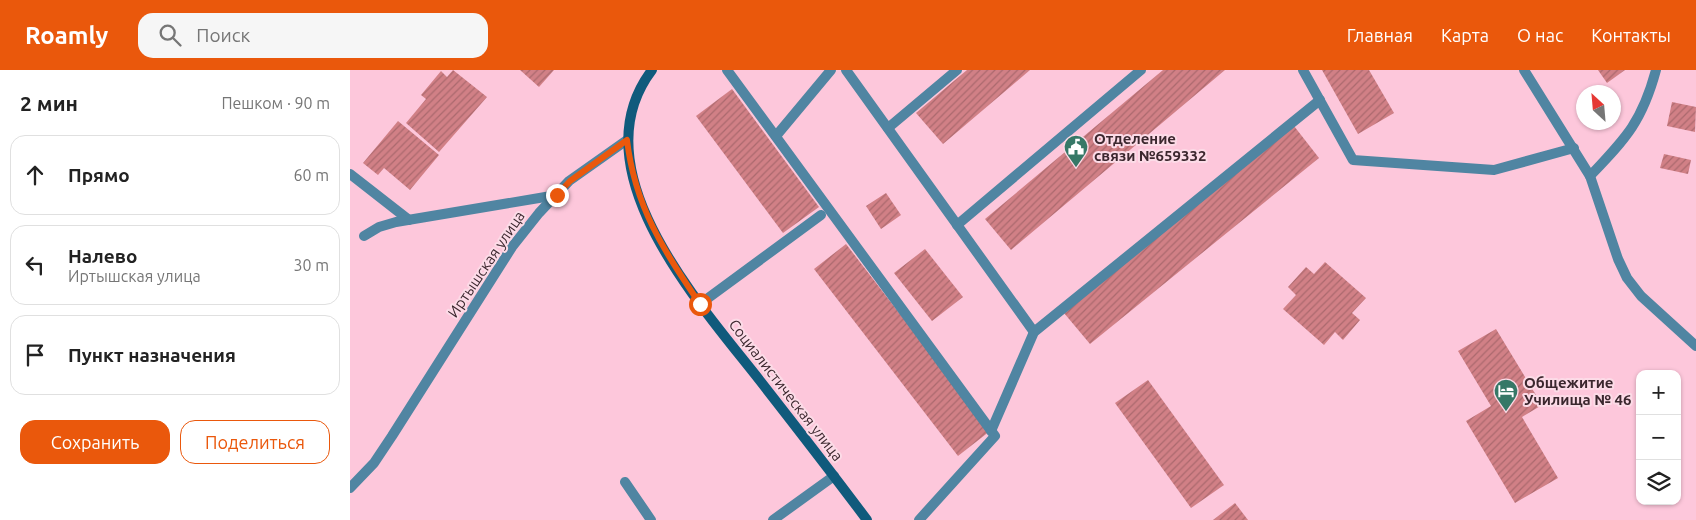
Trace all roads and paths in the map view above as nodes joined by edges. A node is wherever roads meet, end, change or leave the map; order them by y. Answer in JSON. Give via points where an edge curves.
{"nodes":[{"id":1,"x":652,"y":70,"type":"edge"},
{"id":2,"x":727,"y":70,"type":"edge"},
{"id":3,"x":831,"y":70,"type":"edge"},
{"id":4,"x":846,"y":70,"type":"edge"},
{"id":5,"x":957,"y":70,"type":"edge"},
{"id":6,"x":1141,"y":70,"type":"edge"},
{"id":7,"x":1303,"y":70,"type":"edge"},
{"id":8,"x":1524,"y":70,"type":"edge"},
{"id":9,"x":1656,"y":70,"type":"edge"},
{"id":10,"x":1320,"y":100,"type":"junction"},
{"id":11,"x":888,"y":128,"type":"junction"},
{"id":12,"x":776,"y":136,"type":"junction"},
{"id":13,"x":627,"y":140,"type":"junction"},
{"id":14,"x":1574,"y":148,"type":"junction"},
{"id":15,"x":350,"y":174,"type":"edge"},
{"id":16,"x":1590,"y":176,"type":"junction"},
{"id":17,"x":557,"y":195,"type":"junction"},
{"id":18,"x":821,"y":215,"type":"dead end"},
{"id":19,"x":409,"y":220,"type":"junction"},
{"id":20,"x":958,"y":225,"type":"junction"},
{"id":21,"x":364,"y":236,"type":"dead end"},
{"id":22,"x":700,"y":304,"type":"junction"},
{"id":23,"x":1034,"y":332,"type":"junction"},
{"id":24,"x":1696,"y":346,"type":"edge"},
{"id":25,"x":991,"y":431,"type":"junction"},
{"id":26,"x":834,"y":476,"type":"junction"},
{"id":27,"x":624,"y":482,"type":"dead end"},
{"id":28,"x":350,"y":488,"type":"edge"},
{"id":29,"x":651,"y":520,"type":"edge"},
{"id":30,"x":773,"y":520,"type":"edge"},
{"id":31,"x":867,"y":520,"type":"edge"},
{"id":32,"x":919,"y":520,"type":"edge"}],
"edges":[{"from":1,"to":13,"type":"main road","via":[[635,100]]},
{"from":2,"to":12,"type":"street"},
{"from":3,"to":12,"type":"street"},
{"from":4,"to":11,"type":"street"},
{"from":5,"to":11,"type":"street"},
{"from":6,"to":20,"type":"street"},
{"from":7,"to":10,"type":"street"},
{"from":8,"to":14,"type":"street"},
{"from":9,"to":16,"type":"street","via":[[1641,116]]},
{"from":10,"to":14,"type":"street","via":[[1353,160],[1494,170]]},
{"from":10,"to":23,"type":"street"},
{"from":11,"to":20,"type":"street"},
{"from":12,"to":25,"type":"street"},
{"from":13,"to":17,"type":"street","name":"Иртышская улица","via":[[570,181]]},
{"from":13,"to":22,"type":"main road","name":"Социалистическая улица","via":[[631,172],[649,222]]},
{"from":14,"to":16,"type":"street"},
{"from":15,"to":19,"type":"street"},
{"from":16,"to":24,"type":"street","via":[[1627,278],[1641,296]]},
{"from":17,"to":19,"type":"street"},
{"from":17,"to":28,"type":"street","name":"Иртышская улица","via":[[512,247],[374,463]]},
{"from":18,"to":22,"type":"street"},
{"from":19,"to":21,"type":"street","via":[[379,227]]},
{"from":20,"to":23,"type":"street"},
{"from":22,"to":26,"type":"main road","name":"Социалистическая улица"},
{"from":23,"to":25,"type":"street"},
{"from":25,"to":32,"type":"street","via":[[995,436]]},
{"from":26,"to":30,"type":"street"},
{"from":26,"to":31,"type":"main road","name":"Социалистическая улица"},
{"from":27,"to":29,"type":"street"}]}
